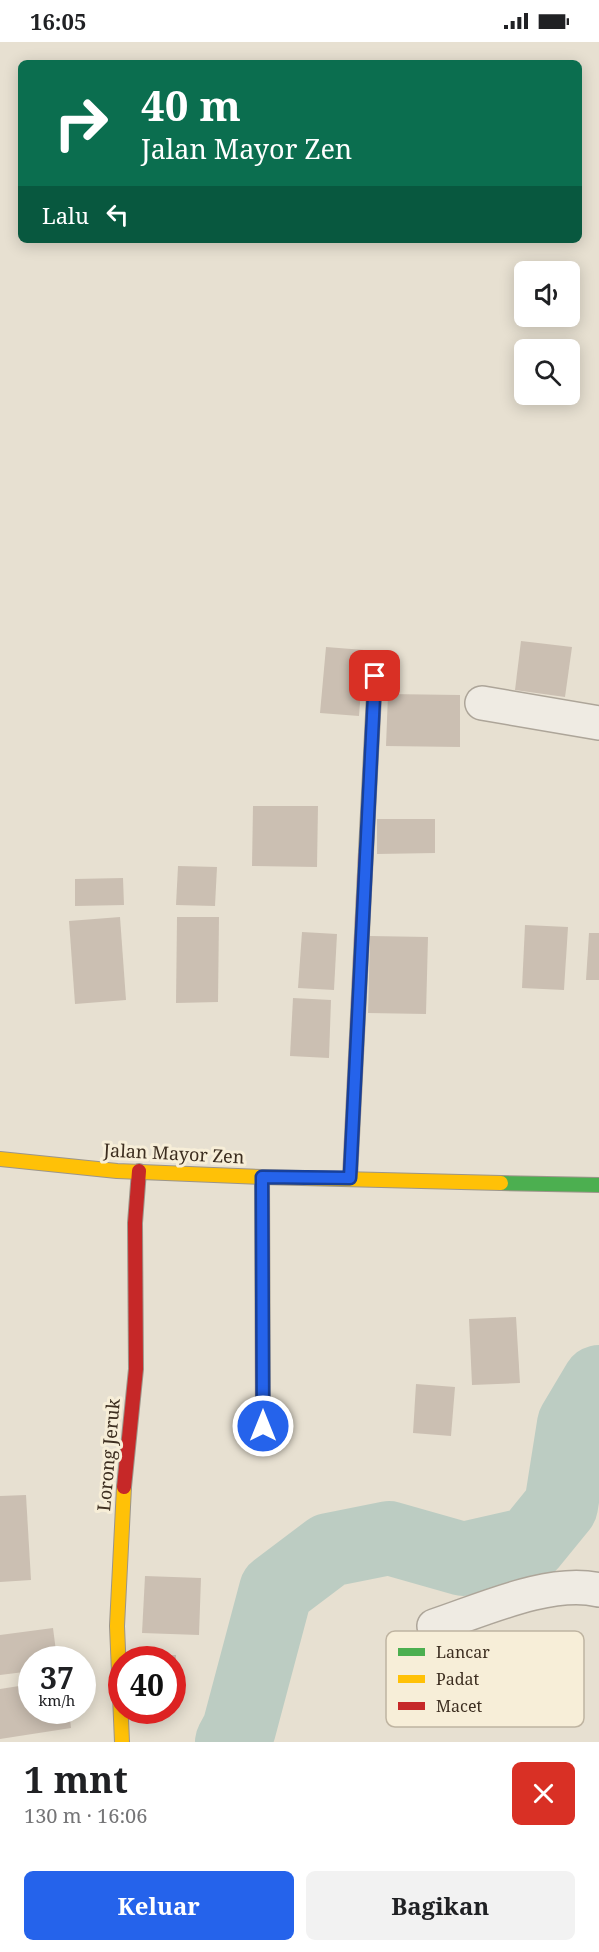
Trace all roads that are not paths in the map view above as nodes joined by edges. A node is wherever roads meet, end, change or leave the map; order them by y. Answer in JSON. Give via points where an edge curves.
{"nodes":[{"id":1,"x":375,"y":676,"type":"dead end"},
{"id":2,"x":482,"y":703,"type":"dead end"},
{"id":3,"x":599,"y":723,"type":"edge"},
{"id":4,"x":0,"y":1159,"type":"edge"},
{"id":5,"x":139,"y":1171,"type":"junction"},
{"id":6,"x":262,"y":1177,"type":"junction"},
{"id":7,"x":350,"y":1178,"type":"junction"},
{"id":8,"x":599,"y":1185,"type":"edge"},
{"id":9,"x":263,"y":1426,"type":"dead end"},
{"id":10,"x":599,"y":1590,"type":"edge"},
{"id":11,"x":434,"y":1626,"type":"dead end"},
{"id":12,"x":122,"y":1742,"type":"edge"}],
"edges":[{"from":1,"to":7,"type":"street"},
{"from":2,"to":3,"type":"street"},
{"from":4,"to":5,"type":"street","name":"Jalan Mayor Zen"},
{"from":5,"to":6,"type":"street","name":"Jalan Mayor Zen"},
{"from":5,"to":12,"type":"street","name":"Lorong Jeruk","via":[[135,1223],[136,1369],[122,1506],[117,1626]]},
{"from":6,"to":7,"type":"street","name":"Jalan Mayor Zen"},
{"from":6,"to":9,"type":"street"},
{"from":7,"to":8,"type":"street","name":"Jalan Mayor Zen"},
{"from":10,"to":11,"type":"street","via":[[567,1587],[530,1594]]}]}
